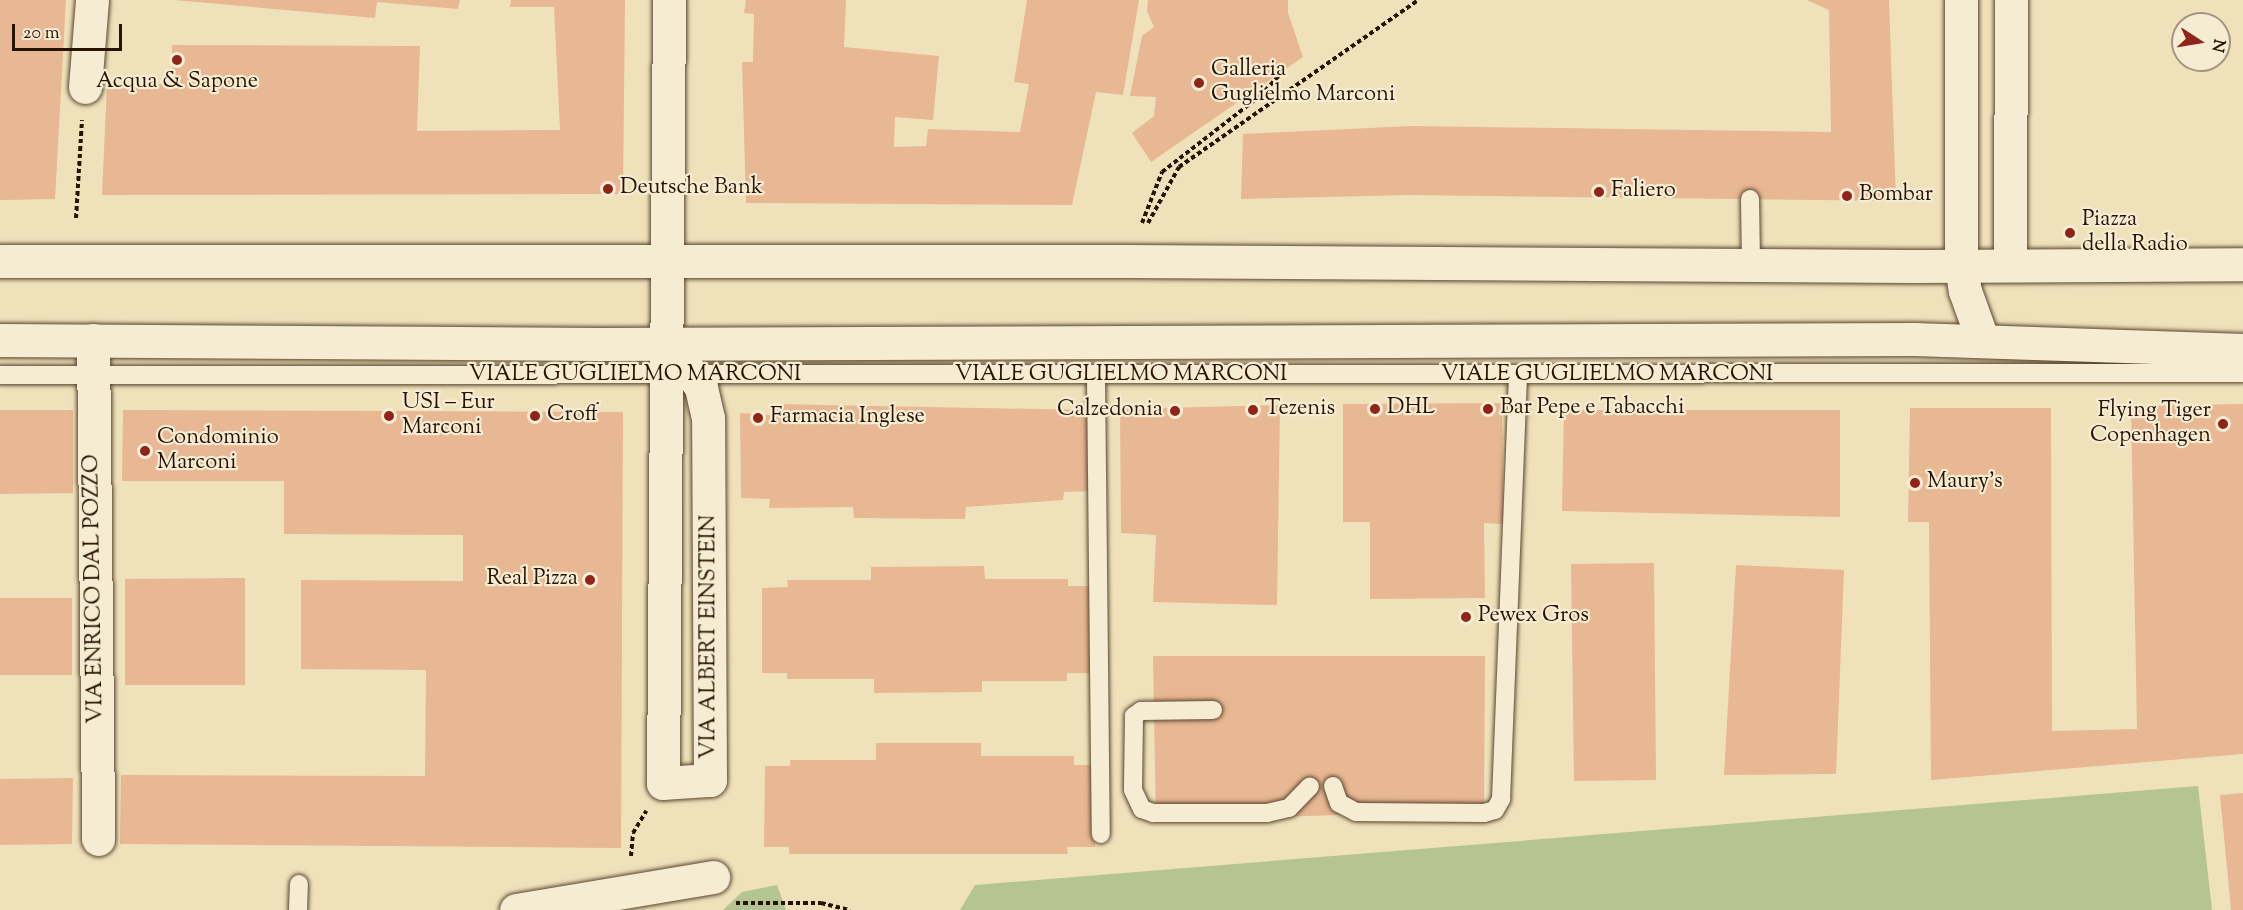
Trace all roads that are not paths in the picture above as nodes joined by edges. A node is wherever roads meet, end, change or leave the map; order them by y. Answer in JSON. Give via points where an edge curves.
{"nodes":[{"id":1,"x":92,"y":0,"type":"edge"},
{"id":2,"x":669,"y":0,"type":"edge"},
{"id":3,"x":1961,"y":0,"type":"edge"},
{"id":4,"x":2011,"y":0,"type":"edge"},
{"id":5,"x":84,"y":101,"type":"road end"},
{"id":6,"x":1750,"y":199,"type":"dead end"},
{"id":7,"x":0,"y":261,"type":"edge"},
{"id":8,"x":666,"y":263,"type":"junction"},
{"id":9,"x":1960,"y":264,"type":"junction"},
{"id":10,"x":2010,"y":264,"type":"junction"},
{"id":11,"x":2243,"y":264,"type":"edge"},
{"id":12,"x":1751,"y":265,"type":"junction"},
{"id":13,"x":0,"y":340,"type":"edge"},
{"id":14,"x":93,"y":340,"type":"junction"},
{"id":15,"x":1983,"y":341,"type":"junction"},
{"id":16,"x":669,"y":344,"type":"junction"},
{"id":17,"x":2243,"y":350,"type":"edge"},
{"id":18,"x":2243,"y":373,"type":"edge"},
{"id":19,"x":0,"y":375,"type":"edge"},
{"id":20,"x":92,"y":376,"type":"junction"},
{"id":21,"x":1518,"y":376,"type":"junction"},
{"id":22,"x":680,"y":377,"type":"junction"},
{"id":23,"x":1096,"y":377,"type":"junction"},
{"id":24,"x":1213,"y":710,"type":"dead end"},
{"id":25,"x":1310,"y":786,"type":"dead end"},
{"id":26,"x":1333,"y":786,"type":"dead end"},
{"id":27,"x":1101,"y":834,"type":"dead end"},
{"id":28,"x":99,"y":839,"type":"dead end"},
{"id":29,"x":299,"y":884,"type":"dead end"},
{"id":30,"x":721,"y":890,"type":"road end"},
{"id":31,"x":298,"y":910,"type":"edge"},
{"id":32,"x":516,"y":910,"type":"edge"}],
"edges":[{"from":1,"to":5,"type":"main road"},
{"from":2,"to":8,"type":"main road","name":"VIA ALBERT EINSTEIN"},
{"from":3,"to":9,"type":"main road"},
{"from":4,"to":10,"type":"main road"},
{"from":6,"to":12,"type":"lane"},
{"from":7,"to":8,"type":"main road"},
{"from":8,"to":12,"type":"main road"},
{"from":8,"to":16,"type":"main road","name":"VIA ALBERT EINSTEIN"},
{"from":9,"to":10,"type":"main road"},
{"from":9,"to":12,"type":"main road"},
{"from":9,"to":15,"type":"main road"},
{"from":10,"to":11,"type":"main road"},
{"from":13,"to":14,"type":"main road","name":"VIALE GUGLIELMO MARCONI"},
{"from":14,"to":16,"type":"main road","name":"VIALE GUGLIELMO MARCONI"},
{"from":14,"to":20,"type":"main road","name":"VIA ENRICO DAL POZZO"},
{"from":15,"to":16,"type":"main road","name":"VIALE GUGLIELMO MARCONI"},
{"from":15,"to":17,"type":"main road"},
{"from":16,"to":22,"type":"main road","name":"VIA ALBERT EINSTEIN"},
{"from":18,"to":21,"type":"lane","name":"VIALE GUGLIELMO MARCONI"},
{"from":19,"to":20,"type":"lane","name":"VIALE GUGLIELMO MARCONI"},
{"from":20,"to":22,"type":"lane","name":"VIALE GUGLIELMO MARCONI"},
{"from":20,"to":28,"type":"main road","name":"VIA ENRICO DAL POZZO"},
{"from":21,"to":23,"type":"lane","name":"VIALE GUGLIELMO MARCONI"},
{"from":21,"to":26,"type":"lane","via":[[1501,799],[1495,810],[1484,813],[1356,812],[1339,803]]},
{"from":22,"to":22,"type":"main road","name":"VIA ALBERT EINSTEIN","via":[[663,783],[710,780],[708,418]]},
{"from":22,"to":23,"type":"lane","name":"VIALE GUGLIELMO MARCONI"},
{"from":23,"to":27,"type":"lane"},
{"from":24,"to":25,"type":"lane","via":[[1141,711],[1134,716],[1132,790],[1142,809],[1153,813],[1267,813],[1289,808]]},
{"from":29,"to":31,"type":"lane"},
{"from":30,"to":32,"type":"main road"}]}
